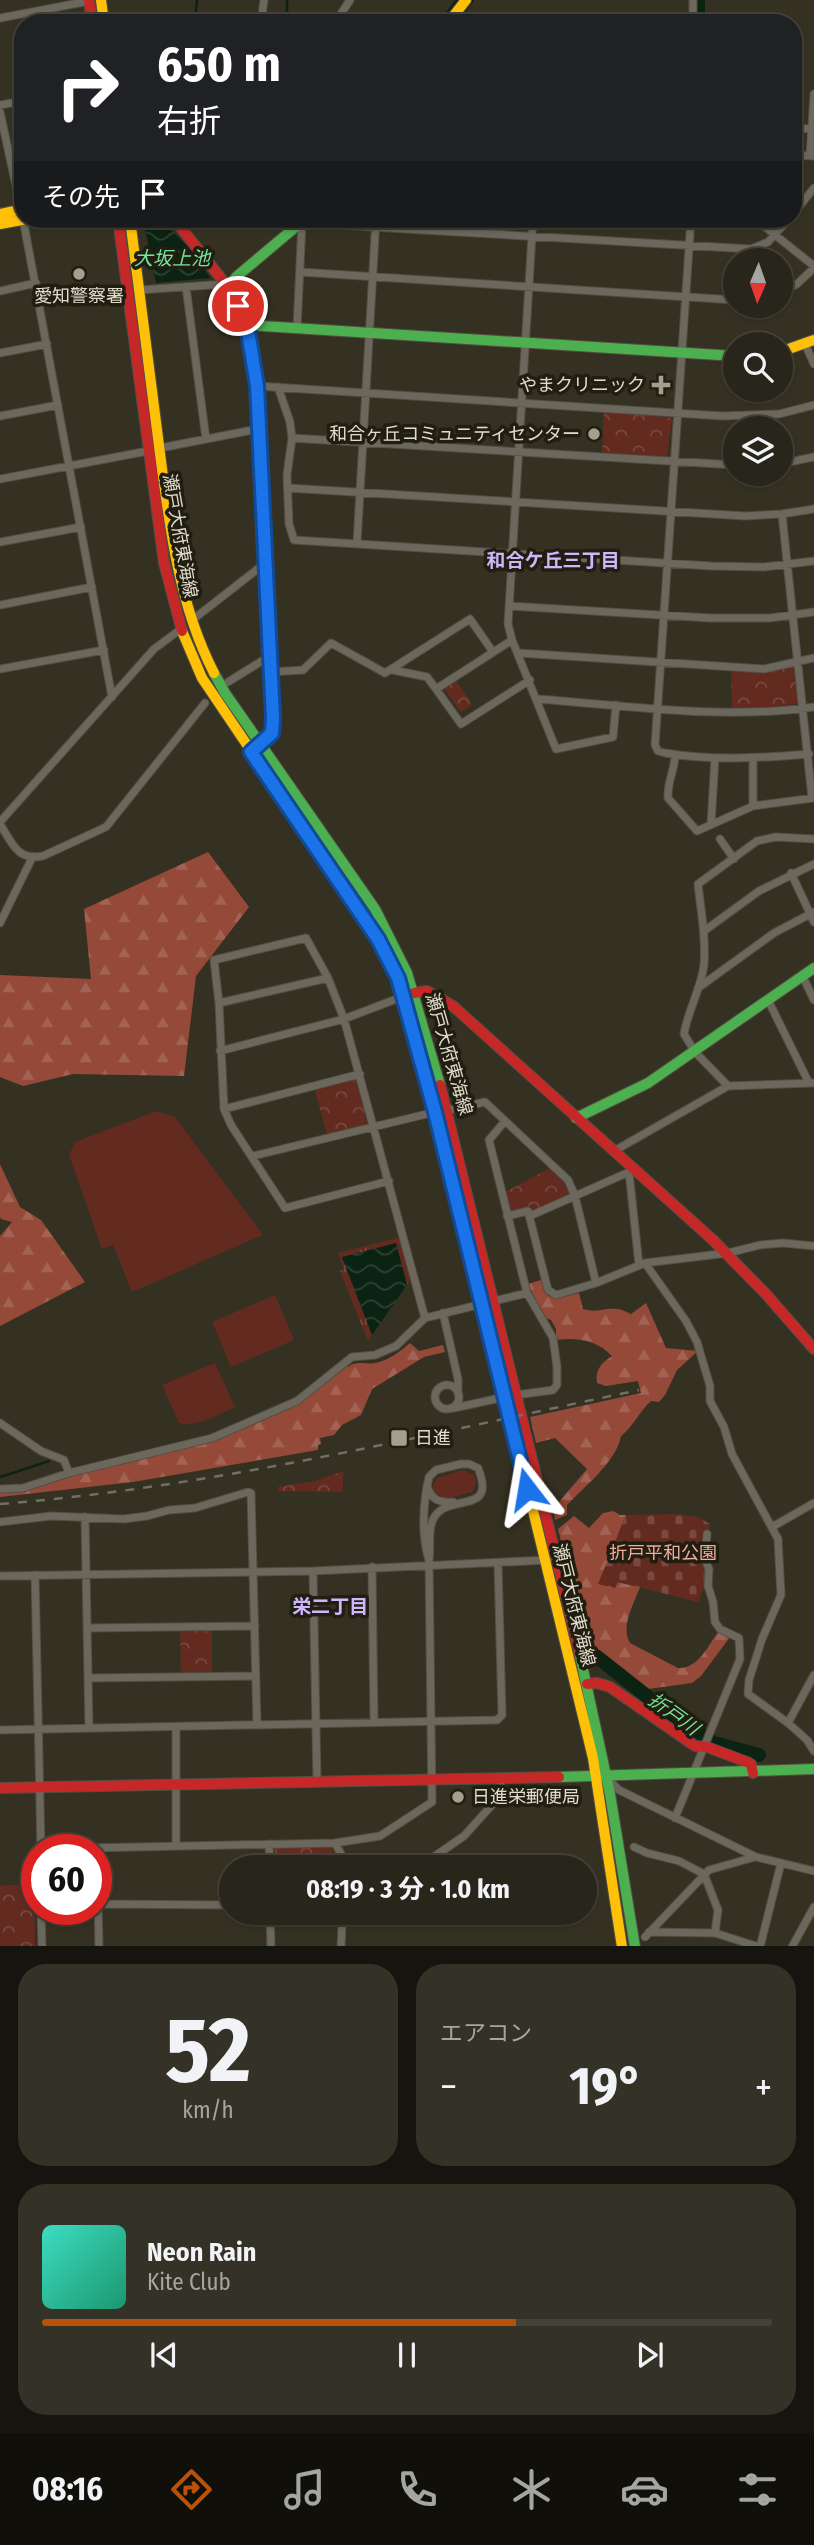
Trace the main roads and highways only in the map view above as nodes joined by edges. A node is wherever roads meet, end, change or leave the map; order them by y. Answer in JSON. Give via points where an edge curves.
{"nodes":[{"id":1,"x":466,"y":0,"type":"edge"},
{"id":2,"x":455,"y":14,"type":"edge"},
{"id":3,"x":119,"y":228,"type":"edge"},
{"id":4,"x":131,"y":228,"type":"edge"},
{"id":5,"x":181,"y":228,"type":"edge"},
{"id":6,"x":296,"y":228,"type":"edge"},
{"id":7,"x":227,"y":285,"type":"junction"},
{"id":8,"x":247,"y":325,"type":"junction"},
{"id":9,"x":810,"y":342,"type":"edge"},
{"id":10,"x":793,"y":348,"type":"edge"},
{"id":11,"x":723,"y":355,"type":"edge"},
{"id":12,"x":154,"y":449,"type":"junction"},
{"id":13,"x":256,"y":749,"type":"junction"},
{"id":14,"x":814,"y":968,"type":"edge"},
{"id":15,"x":409,"y":994,"type":"junction"},
{"id":16,"x":576,"y":1118,"type":"junction"},
{"id":17,"x":488,"y":1303,"type":"junction"},
{"id":18,"x":814,"y":1349,"type":"edge"},
{"id":19,"x":510,"y":1396,"type":"junction"},
{"id":20,"x":587,"y":1684,"type":"junction"},
{"id":21,"x":814,"y":1769,"type":"edge"},
{"id":22,"x":753,"y":1773,"type":"junction"},
{"id":23,"x":601,"y":1777,"type":"junction"},
{"id":24,"x":0,"y":1788,"type":"edge"},
{"id":25,"x":622,"y":1946,"type":"edge"},
{"id":26,"x":635,"y":1946,"type":"edge"}],
"edges":[{"from":1,"to":2,"type":"main road"},
{"from":3,"to":12,"type":"main road","name":"瀬戸大府東海線"},
{"from":4,"to":12,"type":"main road","name":"瀬戸大府東海線"},
{"from":5,"to":7,"type":"main road"},
{"from":6,"to":7,"type":"main road"},
{"from":7,"to":8,"type":"main road"},
{"from":8,"to":11,"type":"main road"},
{"from":8,"to":13,"type":"main road","via":[[257,386],[271,672],[272,733]]},
{"from":9,"to":10,"type":"main road"},
{"from":12,"to":13,"type":"main road","name":"瀬戸大府東海線","via":[[191,621],[211,669]]},
{"from":12,"to":13,"type":"main road","name":"瀬戸大府東海線","via":[[164,563],[181,629],[202,678]]},
{"from":13,"to":15,"type":"main road","name":"瀬戸大府東海線","via":[[375,909],[398,953]]},
{"from":14,"to":16,"type":"main road","via":[[648,1083]]},
{"from":15,"to":16,"type":"main road","via":[[428,990],[453,1006]]},
{"from":15,"to":17,"type":"main road","name":"瀬戸大府東海線","via":[[435,1112]]},
{"from":15,"to":17,"type":"main road","name":"瀬戸大府東海線","via":[[448,1110]]},
{"from":16,"to":18,"type":"main road","via":[[728,1253]]},
{"from":17,"to":19,"type":"main road","name":"瀬戸大府東海線"},
{"from":19,"to":20,"type":"main road","name":"瀬戸大府東海線"},
{"from":19,"to":23,"type":"main road","name":"瀬戸大府東海線","via":[[544,1561]]},
{"from":20,"to":22,"type":"main road","via":[[610,1687],[695,1746],[704,1745],[747,1762]]},
{"from":20,"to":23,"type":"main road","name":"瀬戸大府東海線"},
{"from":21,"to":22,"type":"main road"},
{"from":22,"to":23,"type":"main road"},
{"from":23,"to":24,"type":"main road"},
{"from":23,"to":25,"type":"main road","name":"瀬戸大府東海線"},
{"from":23,"to":26,"type":"main road","name":"瀬戸大府東海線"}]}
